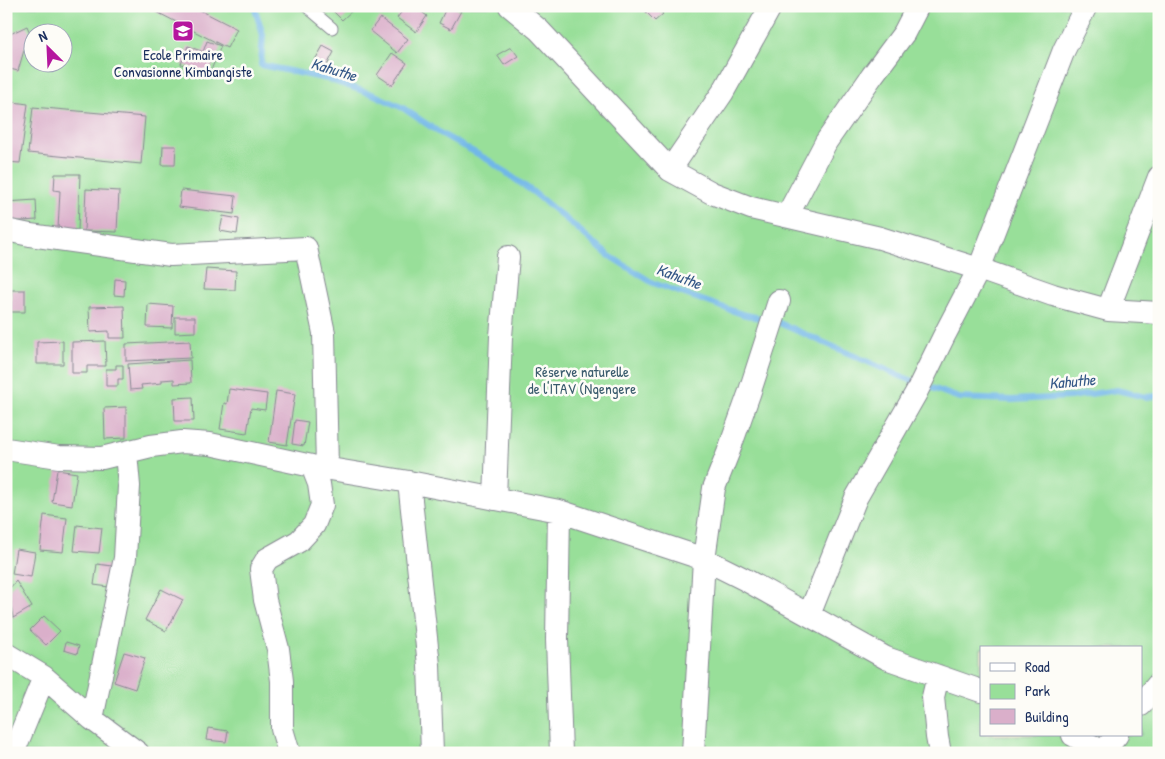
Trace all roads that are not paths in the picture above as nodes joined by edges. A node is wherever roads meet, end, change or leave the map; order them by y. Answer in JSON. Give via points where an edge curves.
{"nodes":[{"id":1,"x":306,"y":6,"type":"edge"},
{"id":2,"x":510,"y":6,"type":"edge"},
{"id":3,"x":771,"y":6,"type":"edge"},
{"id":4,"x":918,"y":6,"type":"edge"},
{"id":5,"x":1086,"y":6,"type":"edge"},
{"id":6,"x":332,"y":28,"type":"dead end"},
{"id":7,"x":670,"y":170,"type":"junction"},
{"id":8,"x":1159,"y":177,"type":"edge"},
{"id":9,"x":787,"y":216,"type":"junction"},
{"id":10,"x":6,"y":230,"type":"edge"},
{"id":11,"x":508,"y":257,"type":"dead end"},
{"id":12,"x":979,"y":269,"type":"junction"},
{"id":13,"x":779,"y":301,"type":"dead end"},
{"id":14,"x":1108,"y":310,"type":"junction"},
{"id":15,"x":1159,"y":314,"type":"edge"},
{"id":16,"x":6,"y":449,"type":"edge"},
{"id":17,"x":126,"y":453,"type":"junction"},
{"id":18,"x":320,"y":467,"type":"junction"},
{"id":19,"x":409,"y":482,"type":"junction"},
{"id":20,"x":495,"y":499,"type":"junction"},
{"id":21,"x":559,"y":510,"type":"junction"},
{"id":22,"x":704,"y":559,"type":"junction"},
{"id":23,"x":809,"y":615,"type":"junction"},
{"id":24,"x":6,"y":654,"type":"edge"},
{"id":25,"x":938,"y":676,"type":"junction"},
{"id":26,"x":44,"y":677,"type":"junction"},
{"id":27,"x":1159,"y":683,"type":"edge"},
{"id":28,"x":980,"y":691,"type":"edge"},
{"id":29,"x":1142,"y":704,"type":"edge"},
{"id":30,"x":92,"y":719,"type":"junction"},
{"id":31,"x":1075,"y":736,"type":"edge"},
{"id":32,"x":1116,"y":736,"type":"edge"},
{"id":33,"x":13,"y":753,"type":"edge"},
{"id":34,"x":138,"y":753,"type":"edge"},
{"id":35,"x":289,"y":753,"type":"edge"},
{"id":36,"x":432,"y":753,"type":"edge"},
{"id":37,"x":560,"y":753,"type":"edge"},
{"id":38,"x":693,"y":753,"type":"edge"},
{"id":39,"x":940,"y":753,"type":"edge"}],
"edges":[{"from":1,"to":6,"type":"lane"},
{"from":2,"to":7,"type":"street","via":[[539,30]]},
{"from":3,"to":7,"type":"street","via":[[723,92]]},
{"from":4,"to":9,"type":"street","via":[[904,32],[826,142]]},
{"from":5,"to":12,"type":"street","via":[[1064,50]]},
{"from":7,"to":9,"type":"street","via":[[712,193],[751,208]]},
{"from":8,"to":14,"type":"street"},
{"from":9,"to":12,"type":"street","via":[[880,238]]},
{"from":10,"to":18,"type":"street","via":[[171,255],[306,248],[324,333]]},
{"from":11,"to":20,"type":"street","via":[[501,336]]},
{"from":12,"to":14,"type":"street"},
{"from":12,"to":23,"type":"street","via":[[916,394],[856,498]]},
{"from":13,"to":22,"type":"street","via":[[714,488]]},
{"from":14,"to":15,"type":"street"},
{"from":16,"to":17,"type":"street","via":[[59,457],[102,458]]},
{"from":17,"to":18,"type":"street","via":[[182,442],[210,444]]},
{"from":17,"to":30,"type":"street","via":[[130,486],[125,558]]},
{"from":18,"to":19,"type":"street"},
{"from":18,"to":35,"type":"street","via":[[322,505],[314,525],[299,541],[267,560],[261,569],[265,600],[278,649],[282,729]]},
{"from":19,"to":20,"type":"street"},
{"from":19,"to":36,"type":"street","via":[[429,665]]},
{"from":20,"to":21,"type":"street"},
{"from":21,"to":22,"type":"street"},
{"from":21,"to":37,"type":"street"},
{"from":22,"to":23,"type":"street"},
{"from":22,"to":38,"type":"street"},
{"from":23,"to":25,"type":"street","via":[[886,658]]},
{"from":24,"to":26,"type":"street"},
{"from":25,"to":28,"type":"street"},
{"from":25,"to":39,"type":"street","via":[[933,697]]},
{"from":26,"to":30,"type":"street"},
{"from":26,"to":33,"type":"street"},
{"from":27,"to":29,"type":"street"},
{"from":30,"to":34,"type":"street"},
{"from":31,"to":32,"type":"street","via":[[1104,752]]}]}
